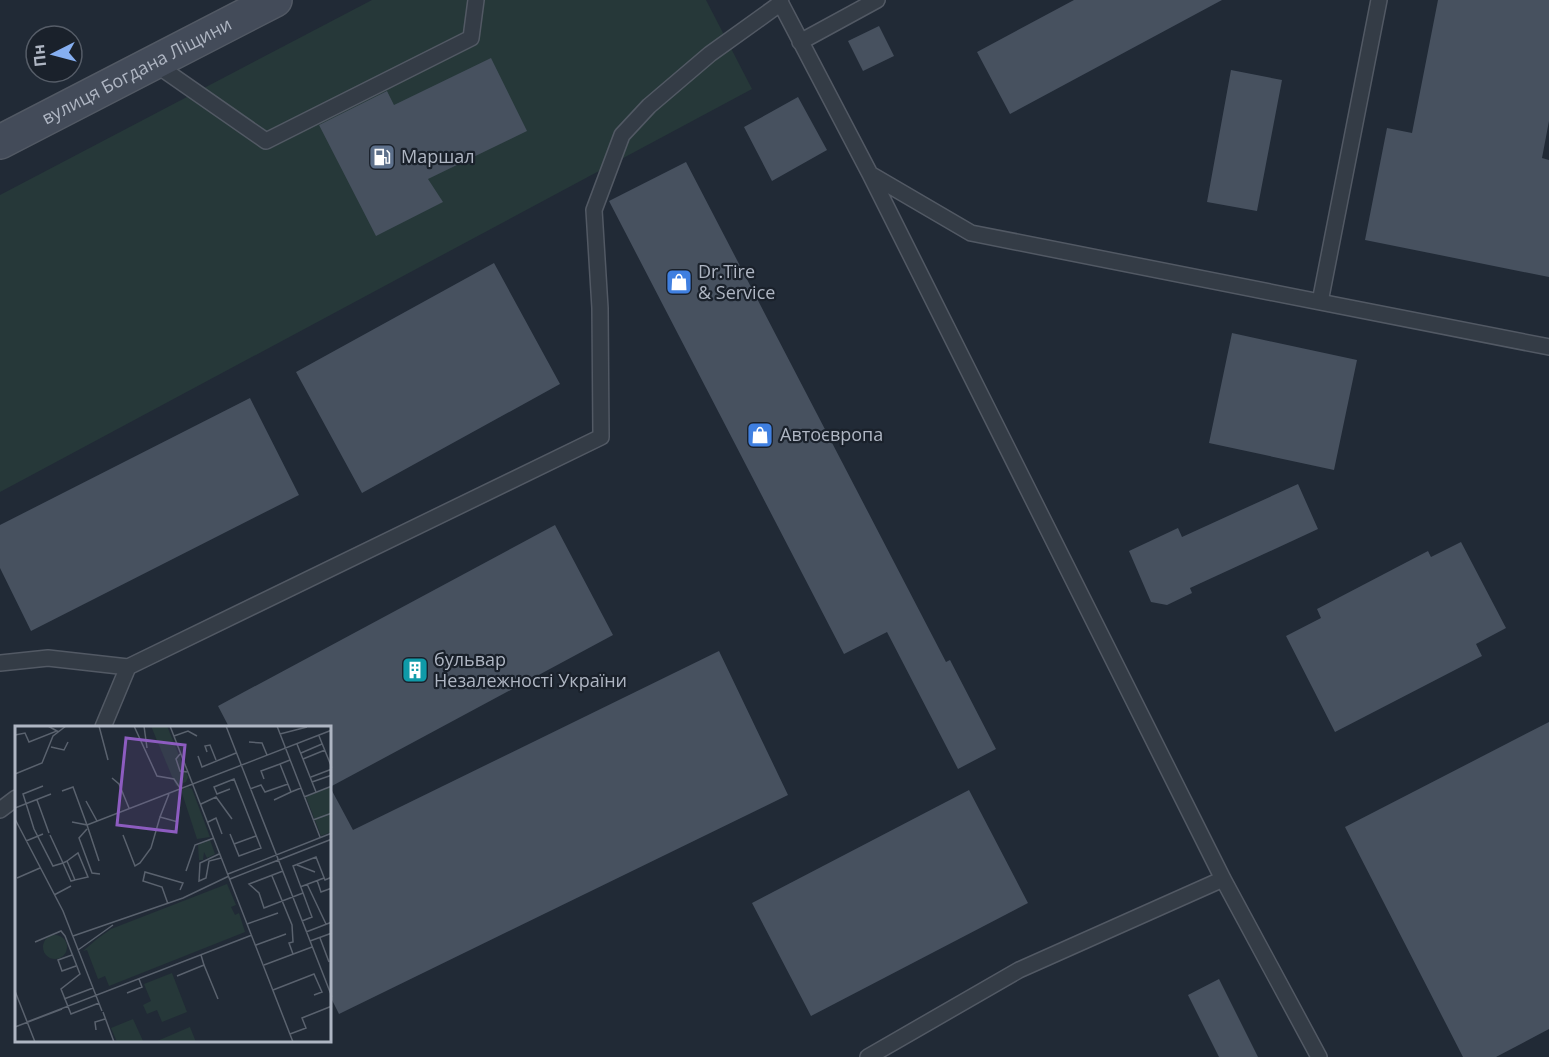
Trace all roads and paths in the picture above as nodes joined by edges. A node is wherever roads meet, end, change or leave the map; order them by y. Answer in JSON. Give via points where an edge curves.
{"nodes":[{"id":1,"x":275,"y":0,"type":"edge"},
{"id":2,"x":476,"y":0,"type":"edge"},
{"id":3,"x":877,"y":0,"type":"edge"},
{"id":4,"x":1379,"y":0,"type":"edge"},
{"id":5,"x":780,"y":2,"type":"edge"},
{"id":6,"x":801,"y":42,"type":"junction"},
{"id":7,"x":153,"y":63,"type":"junction"},
{"id":8,"x":0,"y":142,"type":"edge"},
{"id":9,"x":870,"y":174,"type":"junction"},
{"id":10,"x":1320,"y":302,"type":"junction"},
{"id":11,"x":1549,"y":347,"type":"edge"},
{"id":12,"x":0,"y":663,"type":"edge"},
{"id":13,"x":128,"y":667,"type":"junction"},
{"id":14,"x":103,"y":726,"type":"edge"},
{"id":15,"x":15,"y":799,"type":"edge"},
{"id":16,"x":0,"y":810,"type":"edge"},
{"id":17,"x":1223,"y":879,"type":"junction"},
{"id":18,"x":868,"y":1057,"type":"edge"},
{"id":19,"x":1319,"y":1057,"type":"edge"}],
"edges":[{"from":1,"to":7,"type":"main road","name":"вулиця Богдана Ліщини"},
{"from":2,"to":7,"type":"lane","via":[[471,38],[266,141]]},
{"from":3,"to":6,"type":"lane"},
{"from":4,"to":10,"type":"lane"},
{"from":5,"to":6,"type":"lane"},
{"from":5,"to":13,"type":"lane","via":[[710,54],[649,106],[622,135],[594,210],[601,437]]},
{"from":6,"to":9,"type":"lane"},
{"from":7,"to":8,"type":"main road","name":"вулиця Богдана Ліщини"},
{"from":9,"to":10,"type":"lane","via":[[971,233]]},
{"from":9,"to":17,"type":"lane"},
{"from":10,"to":11,"type":"lane"},
{"from":12,"to":13,"type":"lane","via":[[48,658]]},
{"from":13,"to":14,"type":"lane"},
{"from":15,"to":16,"type":"lane"},
{"from":17,"to":18,"type":"lane","via":[[1019,970]]},
{"from":17,"to":19,"type":"lane"}]}
